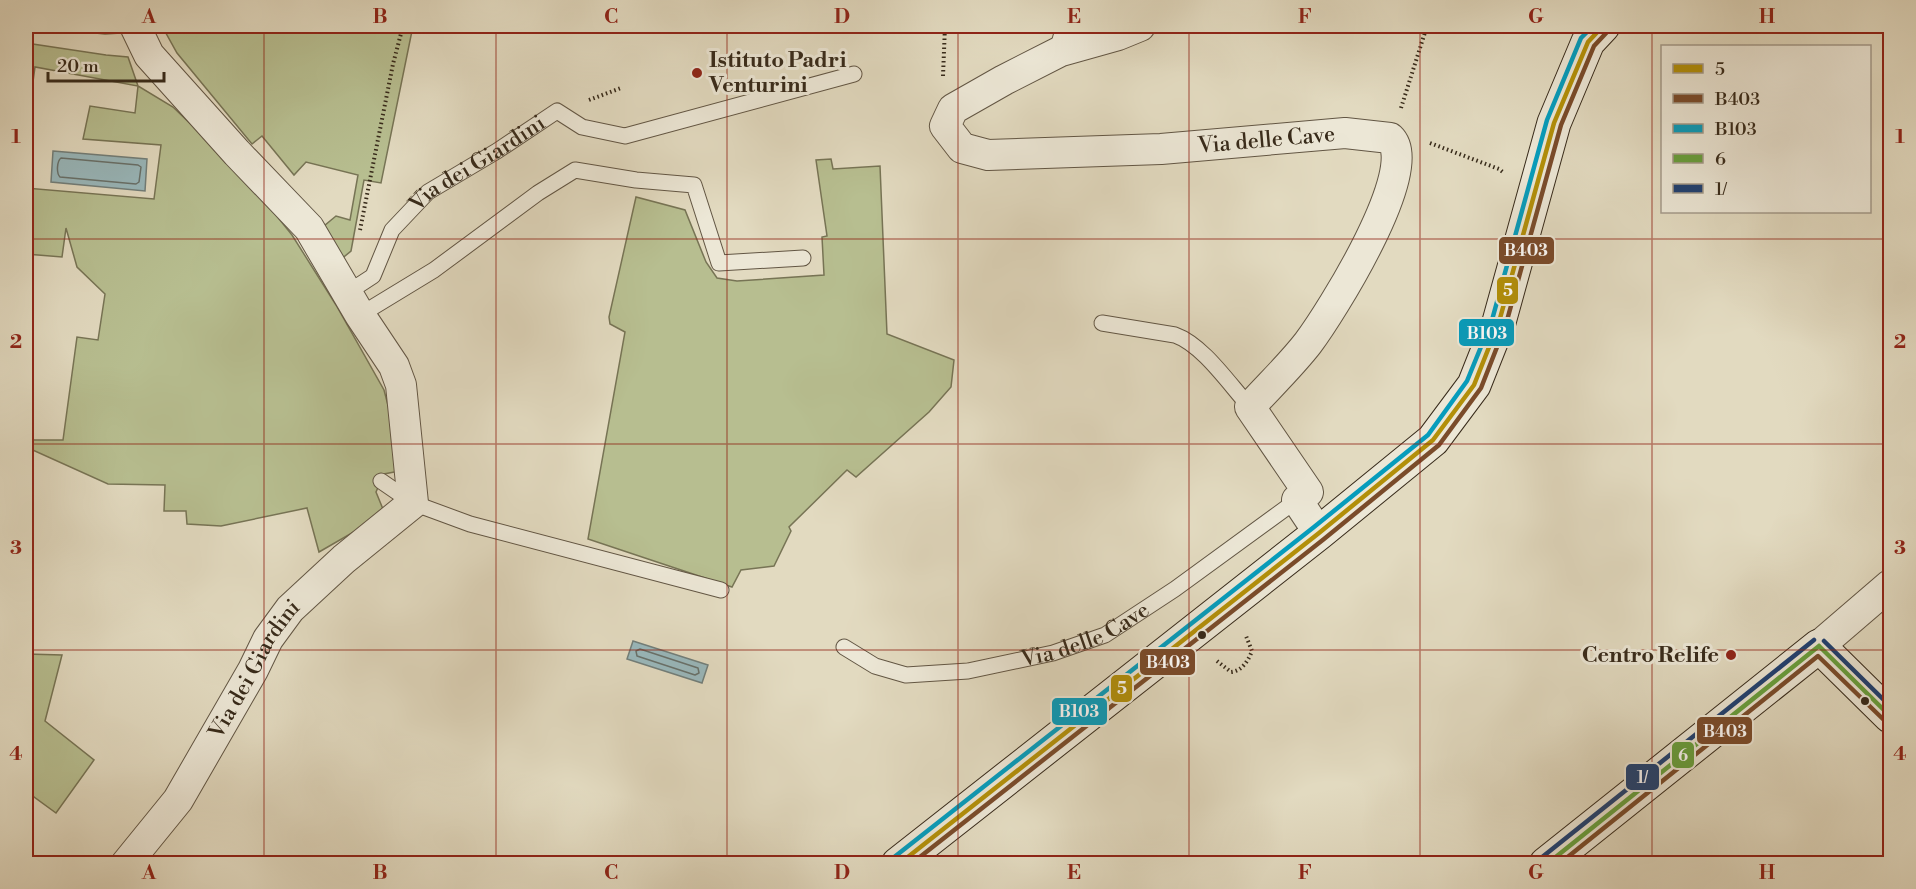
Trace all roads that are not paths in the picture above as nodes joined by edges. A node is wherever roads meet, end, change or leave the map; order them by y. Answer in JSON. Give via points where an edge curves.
{"nodes":[{"id":1,"x":135,"y":26,"type":"edge"},
{"id":2,"x":1064,"y":26,"type":"edge"},
{"id":3,"x":1140,"y":26,"type":"edge"},
{"id":4,"x":1603,"y":26,"type":"edge"},
{"id":5,"x":1056,"y":54,"type":"junction"},
{"id":6,"x":854,"y":74,"type":"dead end"},
{"id":7,"x":803,"y":258,"type":"dead end"},
{"id":8,"x":353,"y":304,"type":"junction"},
{"id":9,"x":1102,"y":323,"type":"dead end"},
{"id":10,"x":1250,"y":407,"type":"junction"},
{"id":11,"x":381,"y":481,"type":"dead end"},
{"id":12,"x":1297,"y":500,"type":"junction"},
{"id":13,"x":413,"y":502,"type":"junction"},
{"id":14,"x":1318,"y":533,"type":"junction"},
{"id":15,"x":1890,"y":585,"type":"edge"},
{"id":16,"x":721,"y":590,"type":"dead end"},
{"id":17,"x":1819,"y":646,"type":"junction"},
{"id":18,"x":844,"y":647,"type":"dead end"},
{"id":19,"x":1890,"y":716,"type":"edge"},
{"id":20,"x":126,"y":864,"type":"edge"},
{"id":21,"x":898,"y":864,"type":"edge"},
{"id":22,"x":1546,"y":864,"type":"edge"}],
"edges":[{"from":1,"to":8,"type":"street","via":[[149,55],[309,228]]},
{"from":2,"to":5,"type":"lane"},
{"from":3,"to":5,"type":"street","name":"Via delle Cave"},
{"from":4,"to":14,"type":"main road","via":[[1588,42],[1554,123],[1499,322],[1474,385],[1433,440]]},
{"from":5,"to":10,"type":"street","name":"Via delle Cave","via":[[953,109],[945,126],[962,148],[988,155],[1161,149],[1345,133],[1390,138],[1395,143],[1397,160],[1387,206],[1351,278],[1308,343]]},
{"from":6,"to":8,"type":"lane","name":"Via dei Giardini","via":[[625,136],[582,127],[557,111],[428,192],[392,230],[373,276]]},
{"from":7,"to":8,"type":"lane","via":[[719,263],[694,185],[575,170],[434,270]]},
{"from":8,"to":13,"type":"street","via":[[394,366],[401,385]]},
{"from":9,"to":10,"type":"lane","via":[[1186,339]]},
{"from":10,"to":12,"type":"street","via":[[1308,492]]},
{"from":11,"to":13,"type":"lane"},
{"from":12,"to":14,"type":"street"},
{"from":12,"to":18,"type":"lane","name":"Via delle Cave","via":[[1106,635],[1053,653],[968,671],[906,675],[875,666]]},
{"from":13,"to":16,"type":"lane","via":[[470,524]]},
{"from":13,"to":20,"type":"street","name":"Via dei Giardini","via":[[290,609],[268,639],[178,800]]},
{"from":14,"to":21,"type":"main road"},
{"from":15,"to":17,"type":"street"},
{"from":17,"to":19,"type":"main road"},
{"from":17,"to":22,"type":"main road"}]}
